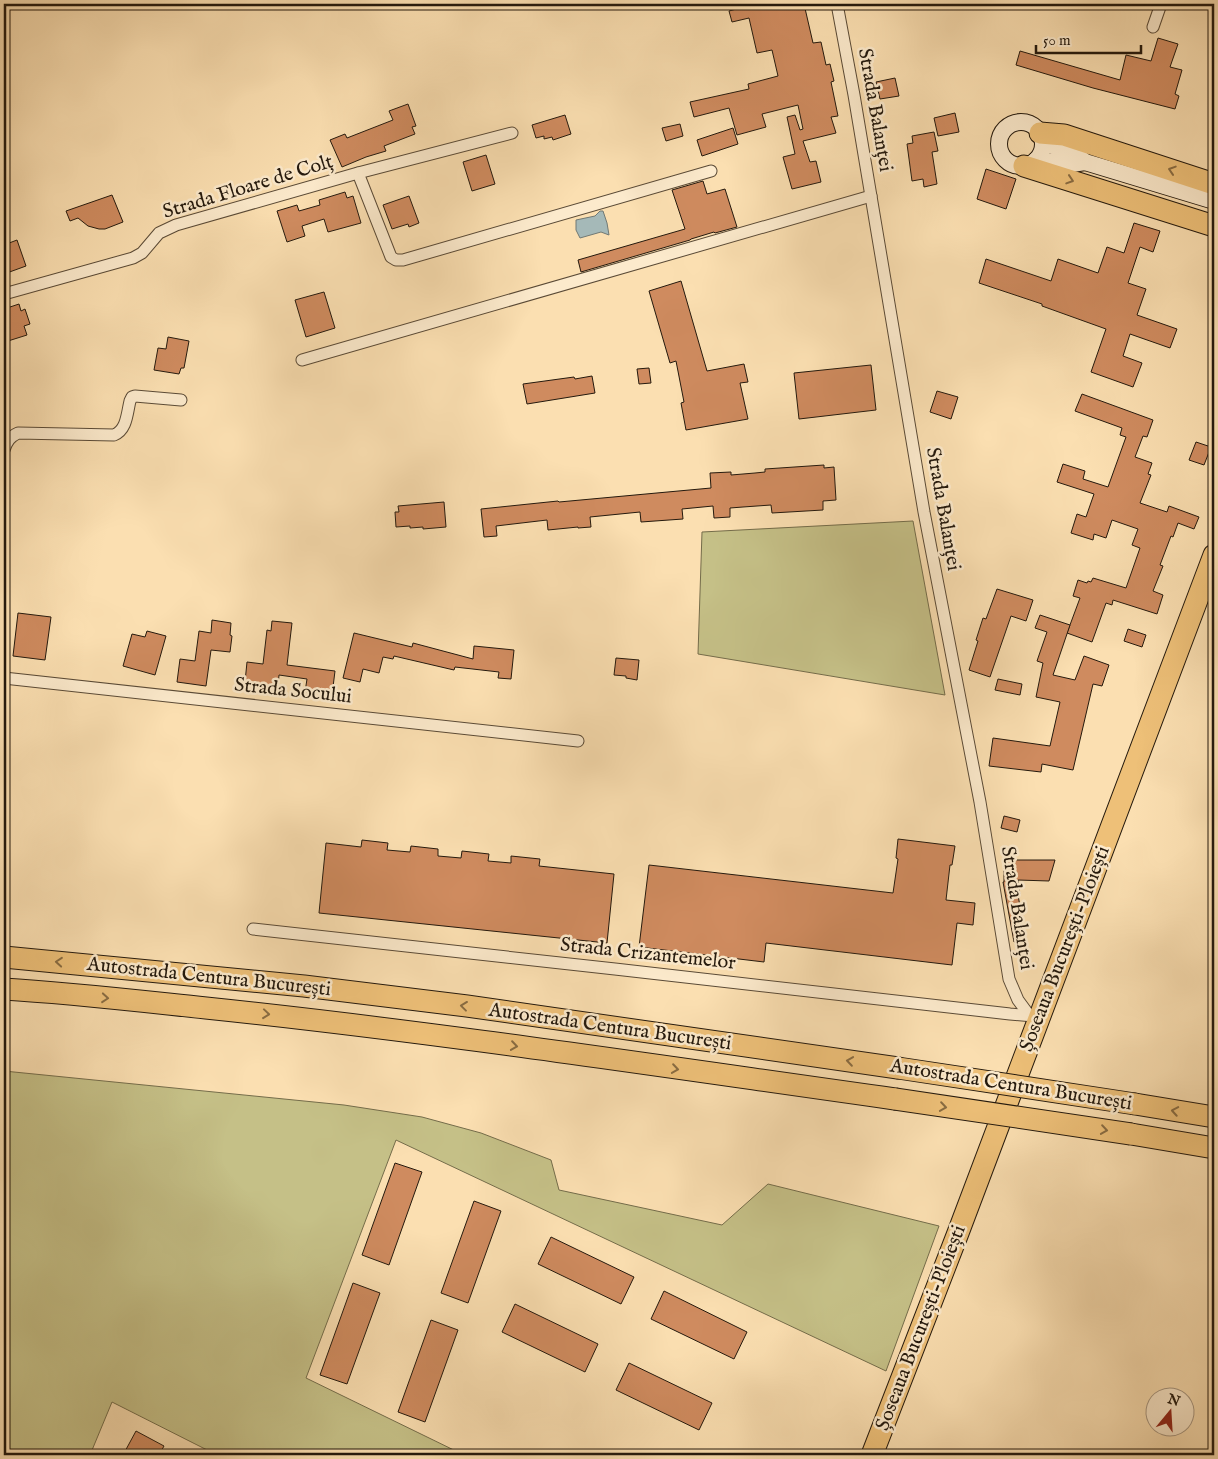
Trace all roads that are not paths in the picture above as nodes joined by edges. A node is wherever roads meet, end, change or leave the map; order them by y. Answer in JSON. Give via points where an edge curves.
{"nodes":[{"id":1,"x":837,"y":4,"type":"edge"},
{"id":2,"x":1161,"y":4,"type":"edge"},
{"id":3,"x":1153,"y":27,"type":"dead end"},
{"id":4,"x":512,"y":133,"type":"dead end"},
{"id":5,"x":1042,"y":138,"type":"junction"},
{"id":6,"x":1085,"y":162,"type":"junction"},
{"id":7,"x":1030,"y":163,"type":"junction"},
{"id":8,"x":711,"y":171,"type":"dead end"},
{"id":9,"x":358,"y":173,"type":"junction"},
{"id":10,"x":1214,"y":184,"type":"edge"},
{"id":11,"x":871,"y":196,"type":"junction"},
{"id":12,"x":1214,"y":201,"type":"edge"},
{"id":13,"x":1214,"y":226,"type":"edge"},
{"id":14,"x":4,"y":294,"type":"edge"},
{"id":15,"x":302,"y":360,"type":"dead end"},
{"id":16,"x":181,"y":400,"type":"dead end"},
{"id":17,"x":4,"y":450,"type":"edge"},
{"id":18,"x":1214,"y":555,"type":"edge"},
{"id":19,"x":1214,"y":593,"type":"edge"},
{"id":20,"x":4,"y":678,"type":"edge"},
{"id":21,"x":578,"y":740,"type":"dead end"},
{"id":22,"x":253,"y":929,"type":"dead end"},
{"id":23,"x":4,"y":957,"type":"edge"},
{"id":24,"x":4,"y":989,"type":"edge"},
{"id":25,"x":1034,"y":1016,"type":"junction"},
{"id":26,"x":1214,"y":1118,"type":"edge"},
{"id":27,"x":1172,"y":1141,"type":"junction"},
{"id":28,"x":1214,"y":1148,"type":"edge"},
{"id":29,"x":1214,"y":1157,"type":"edge"},
{"id":30,"x":872,"y":1455,"type":"edge"},
{"id":31,"x":886,"y":1455,"type":"edge"}],
"edges":[{"from":1,"to":11,"type":"street","name":"Strada Balanței"},
{"from":2,"to":3,"type":"street"},
{"from":4,"to":9,"type":"street","name":"Strada Floare de Colț"},
{"from":5,"to":6,"type":"street","via":[[1074,152]]},
{"from":5,"to":7,"type":"street"},
{"from":5,"to":7,"type":"street","via":[[1034,126],[1022,122],[1014,122],[1002,131],[998,145],[1004,159],[1017,166]]},
{"from":10,"to":5,"type":"highway","one_way":true,"via":[[1064,135]]},
{"from":6,"to":7,"type":"street"},
{"from":6,"to":12,"type":"street"},
{"from":7,"to":13,"type":"highway","one_way":true},
{"from":8,"to":9,"type":"street","via":[[404,260],[391,257]]},
{"from":9,"to":14,"type":"street","name":"Strada Floare de Colț","via":[[176,225],[159,233],[142,253],[133,258]]},
{"from":11,"to":15,"type":"street"},
{"from":11,"to":25,"type":"street","name":"Strada Balanței","via":[[924,512],[980,802],[1009,979],[1018,1000]]},
{"from":16,"to":17,"type":"street","via":[[134,396],[119,433],[108,436],[18,432],[8,440]]},
{"from":18,"to":25,"type":"highway","name":"Șoseaua București-Ploiești"},
{"from":19,"to":31,"type":"highway","name":"Șoseaua București-Ploiești"},
{"from":20,"to":21,"type":"street","name":"Strada Socului"},
{"from":22,"to":25,"type":"street","name":"Strada Crizantemelor"},
{"from":26,"to":23,"type":"highway","name":"Autostrada Centura București","one_way":true,"bridge":true,"via":[[898,1068],[467,1006],[313,987]]},
{"from":24,"to":27,"type":"highway","name":"Autostrada Centura București","one_way":true,"bridge":true,"via":[[300,1018],[461,1038]]},
{"from":25,"to":30,"type":"highway","name":"Șoseaua București-Ploiești","via":[[958,1233]]},
{"from":27,"to":28,"type":"highway","name":"Autostrada Centura București"},
{"from":27,"to":29,"type":"highway"}]}
